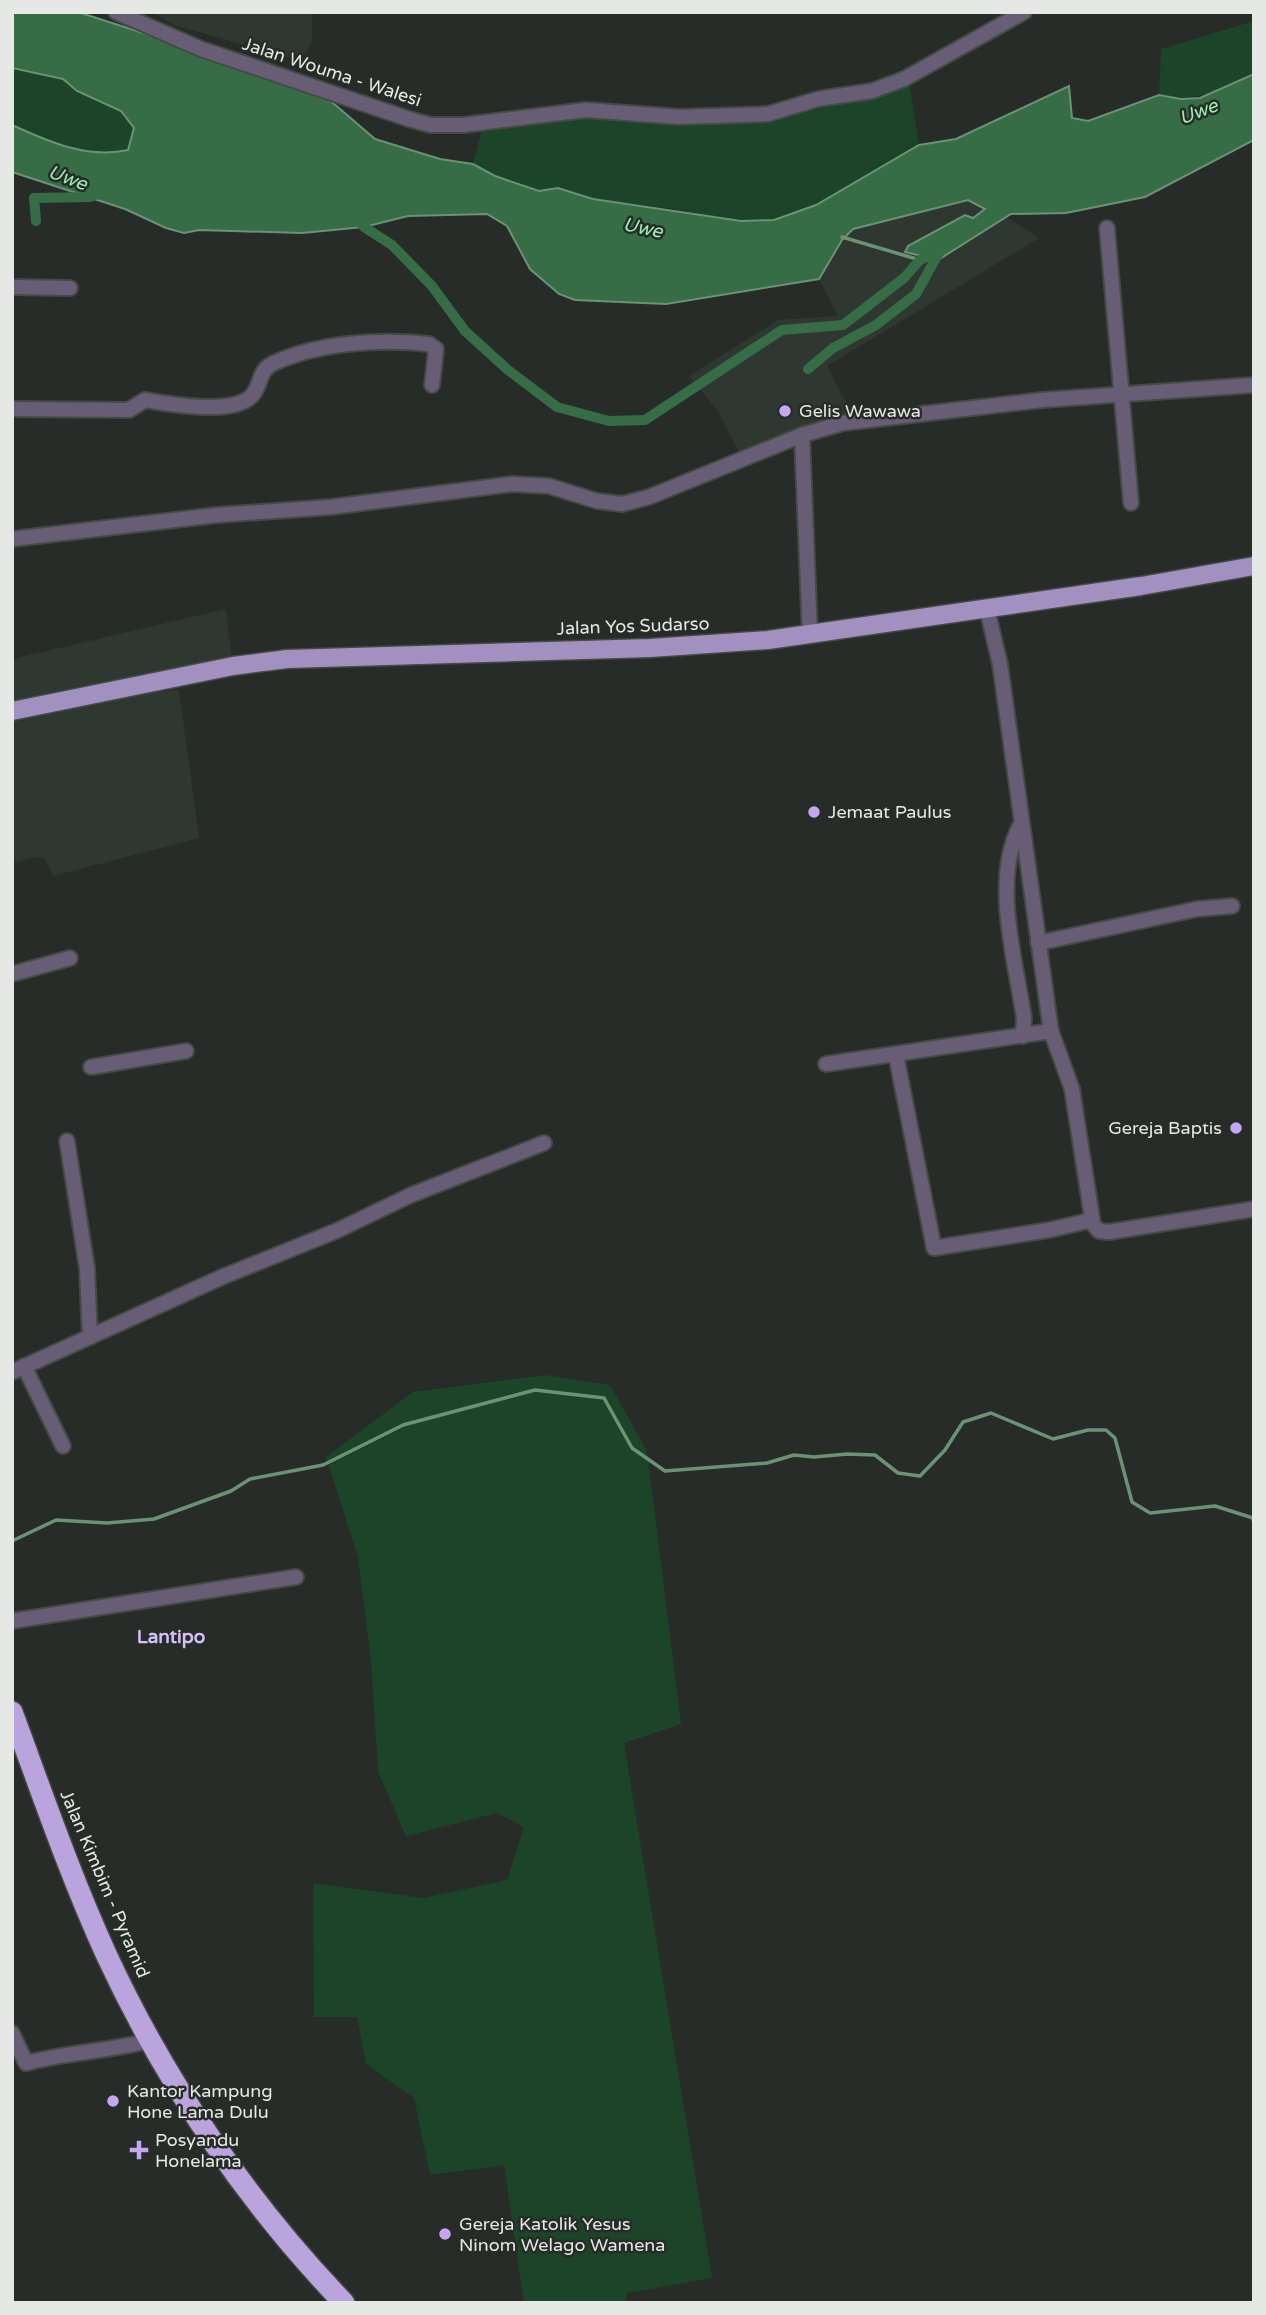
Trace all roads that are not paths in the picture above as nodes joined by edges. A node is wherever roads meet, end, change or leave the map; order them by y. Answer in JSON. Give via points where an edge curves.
{"nodes":[{"id":1,"x":116,"y":12,"type":"edge"},
{"id":2,"x":1024,"y":12,"type":"edge"},
{"id":3,"x":1107,"y":228,"type":"dead end"},
{"id":4,"x":12,"y":287,"type":"edge"},
{"id":5,"x":69,"y":288,"type":"dead end"},
{"id":6,"x":432,"y":385,"type":"dead end"},
{"id":7,"x":1254,"y":385,"type":"edge"},
{"id":8,"x":1122,"y":393,"type":"junction"},
{"id":9,"x":12,"y":410,"type":"edge"},
{"id":10,"x":802,"y":435,"type":"junction"},
{"id":11,"x":1131,"y":503,"type":"dead end"},
{"id":12,"x":12,"y":539,"type":"edge"},
{"id":13,"x":1254,"y":566,"type":"edge"},
{"id":14,"x":987,"y":609,"type":"junction"},
{"id":15,"x":810,"y":636,"type":"junction"},
{"id":16,"x":12,"y":711,"type":"edge"},
{"id":17,"x":1020,"y":825,"type":"junction"},
{"id":18,"x":1232,"y":906,"type":"dead end"},
{"id":19,"x":1038,"y":943,"type":"junction"},
{"id":20,"x":70,"y":958,"type":"dead end"},
{"id":21,"x":12,"y":974,"type":"edge"},
{"id":22,"x":1051,"y":1031,"type":"junction"},
{"id":23,"x":1023,"y":1036,"type":"junction"},
{"id":24,"x":186,"y":1051,"type":"dead end"},
{"id":25,"x":896,"y":1055,"type":"junction"},
{"id":26,"x":825,"y":1064,"type":"dead end"},
{"id":27,"x":91,"y":1068,"type":"dead end"},
{"id":28,"x":67,"y":1141,"type":"dead end"},
{"id":29,"x":544,"y":1143,"type":"dead end"},
{"id":30,"x":1254,"y":1209,"type":"edge"},
{"id":31,"x":1092,"y":1220,"type":"junction"},
{"id":32,"x":90,"y":1337,"type":"junction"},
{"id":33,"x":18,"y":1369,"type":"edge"},
{"id":34,"x":63,"y":1446,"type":"dead end"},
{"id":35,"x":296,"y":1577,"type":"dead end"},
{"id":36,"x":12,"y":1621,"type":"edge"},
{"id":37,"x":12,"y":1712,"type":"edge"},
{"id":38,"x":12,"y":2034,"type":"edge"},
{"id":39,"x":152,"y":2040,"type":"junction"},
{"id":40,"x":326,"y":2293,"type":"edge"},
{"id":41,"x":344,"y":2303,"type":"edge"}],
"edges":[{"from":1,"to":2,"type":"street","name":"Jalan Wouma - Walesi","via":[[201,49],[412,120],[447,125],[586,110],[680,117],[768,114],[818,99],[872,91],[904,79]]},
{"from":3,"to":8,"type":"street"},
{"from":4,"to":5,"type":"street"},
{"from":6,"to":9,"type":"street","via":[[436,349],[405,341],[374,342],[317,348],[277,362],[265,368],[255,391],[244,402],[184,407],[145,400],[130,410]]},
{"from":7,"to":8,"type":"street"},
{"from":8,"to":10,"type":"street","via":[[864,420]]},
{"from":8,"to":11,"type":"street"},
{"from":10,"to":12,"type":"street","via":[[622,504],[549,486],[512,484]]},
{"from":10,"to":15,"type":"street"},
{"from":13,"to":14,"type":"main road","name":"Jalan Yos Sudarso"},
{"from":14,"to":15,"type":"main road","name":"Jalan Yos Sudarso"},
{"from":14,"to":17,"type":"street","via":[[1000,664]]},
{"from":15,"to":16,"type":"main road","name":"Jalan Yos Sudarso","via":[[663,647],[287,659]]},
{"from":17,"to":19,"type":"street"},
{"from":17,"to":23,"type":"street","via":[[1010,850],[1006,883]]},
{"from":18,"to":19,"type":"street","via":[[1197,909]]},
{"from":19,"to":22,"type":"street"},
{"from":20,"to":21,"type":"street"},
{"from":22,"to":23,"type":"street"},
{"from":22,"to":31,"type":"street","via":[[1072,1089]]},
{"from":23,"to":25,"type":"street"},
{"from":24,"to":27,"type":"street"},
{"from":25,"to":26,"type":"street"},
{"from":25,"to":31,"type":"street","via":[[934,1248]]},
{"from":28,"to":32,"type":"street","via":[[87,1268]]},
{"from":29,"to":32,"type":"street","via":[[411,1195]]},
{"from":30,"to":31,"type":"street","via":[[1109,1232],[1099,1231]]},
{"from":32,"to":33,"type":"street"},
{"from":33,"to":34,"type":"street"},
{"from":35,"to":36,"type":"street"},
{"from":37,"to":39,"type":"highway","name":"Jalan Kimbim - Pyramid","via":[[55,1833],[106,1955]]},
{"from":38,"to":39,"type":"street","via":[[26,2063]]},
{"from":39,"to":40,"type":"highway","name":"Jalan Kimbim - Pyramid","via":[[244,2188]]},
{"from":40,"to":41,"type":"highway","name":"Jalan Kimbim - Pyramid"}]}
